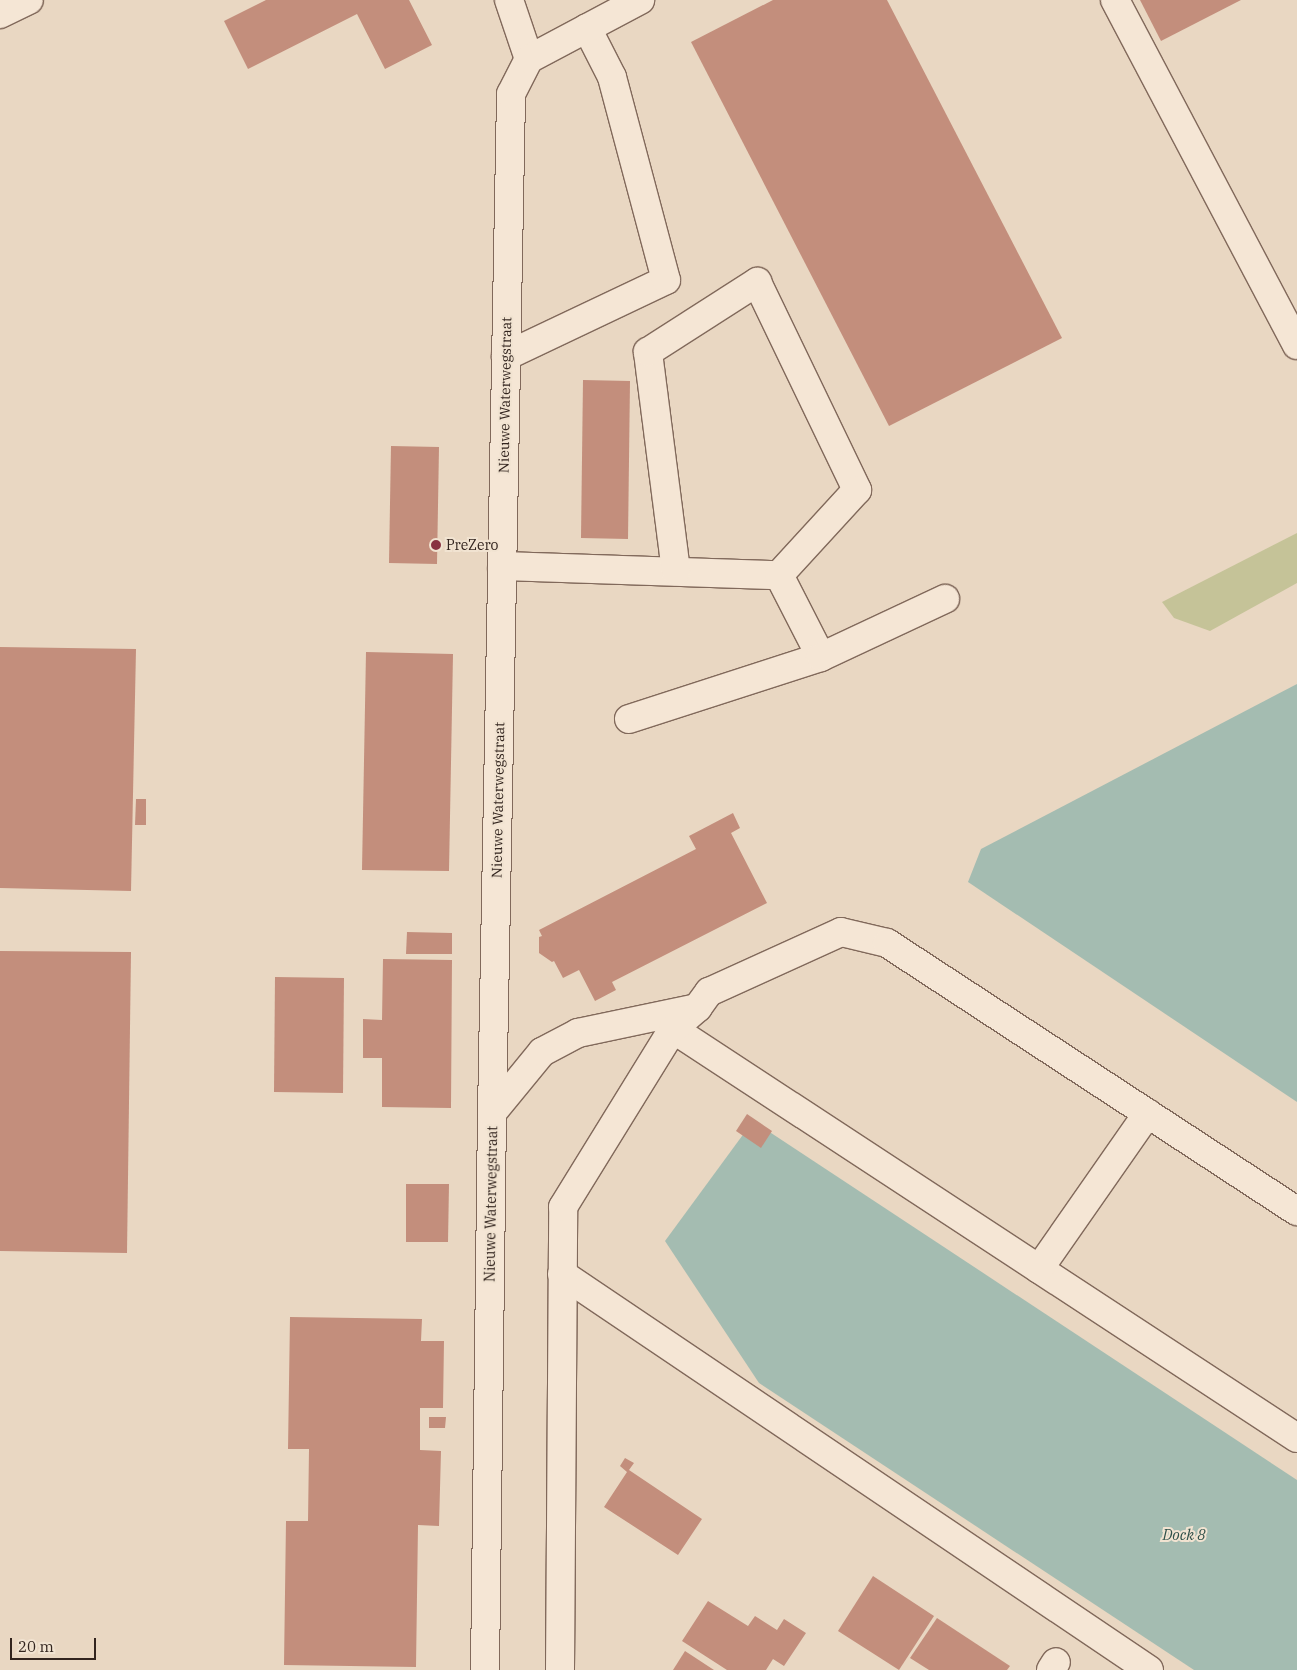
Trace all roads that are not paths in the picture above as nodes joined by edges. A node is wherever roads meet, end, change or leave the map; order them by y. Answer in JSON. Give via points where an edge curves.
{"nodes":[{"id":1,"x":29,"y":0,"type":"edge"},
{"id":2,"x":509,"y":0,"type":"edge"},
{"id":3,"x":640,"y":0,"type":"edge"},
{"id":4,"x":1115,"y":0,"type":"edge"},
{"id":5,"x":0,"y":14,"type":"edge"},
{"id":6,"x":588,"y":28,"type":"junction"},
{"id":7,"x":529,"y":59,"type":"junction"},
{"id":8,"x":1297,"y":345,"type":"edge"},
{"id":9,"x":506,"y":356,"type":"junction"},
{"id":10,"x":502,"y":566,"type":"junction"},
{"id":11,"x":676,"y":571,"type":"junction"},
{"id":12,"x":779,"y":575,"type":"junction"},
{"id":13,"x":945,"y":599,"type":"dead end"},
{"id":14,"x":821,"y":657,"type":"junction"},
{"id":15,"x":629,"y":719,"type":"dead end"},
{"id":16,"x":698,"y":1007,"type":"junction"},
{"id":17,"x":673,"y":1029,"type":"junction"},
{"id":18,"x":492,"y":1113,"type":"junction"},
{"id":19,"x":1148,"y":1113,"type":"junction"},
{"id":20,"x":1297,"y":1211,"type":"edge"},
{"id":21,"x":1039,"y":1268,"type":"junction"},
{"id":22,"x":562,"y":1274,"type":"junction"},
{"id":23,"x":1297,"y":1438,"type":"edge"},
{"id":24,"x":486,"y":1670,"type":"edge"},
{"id":25,"x":560,"y":1670,"type":"edge"},
{"id":26,"x":1149,"y":1670,"type":"edge"}],
"edges":[{"from":1,"to":5,"type":"street"},
{"from":2,"to":7,"type":"street"},
{"from":3,"to":6,"type":"street"},
{"from":4,"to":8,"type":"street"},
{"from":6,"to":7,"type":"street"},
{"from":6,"to":9,"type":"street","via":[[612,77],[666,280]]},
{"from":7,"to":9,"type":"street","name":"Nieuwe Waterwegstraat","via":[[511,94]]},
{"from":9,"to":10,"type":"street","name":"Nieuwe Waterwegstraat"},
{"from":10,"to":11,"type":"street"},
{"from":10,"to":18,"type":"street","name":"Nieuwe Waterwegstraat"},
{"from":11,"to":12,"type":"street"},
{"from":11,"to":12,"type":"street","via":[[648,352],[757,282],[857,490]]},
{"from":12,"to":14,"type":"street"},
{"from":13,"to":14,"type":"street"},
{"from":14,"to":15,"type":"street"},
{"from":16,"to":17,"type":"street"},
{"from":16,"to":18,"type":"street","via":[[578,1032],[542,1052]]},
{"from":16,"to":19,"type":"street","via":[[709,992],[841,932],[887,943]]},
{"from":17,"to":21,"type":"street"},
{"from":17,"to":22,"type":"street","via":[[563,1207]]},
{"from":18,"to":24,"type":"street","name":"Nieuwe Waterwegstraat"},
{"from":19,"to":20,"type":"street"},
{"from":19,"to":21,"type":"street"},
{"from":21,"to":23,"type":"street"},
{"from":22,"to":25,"type":"street"},
{"from":22,"to":26,"type":"street"}]}
